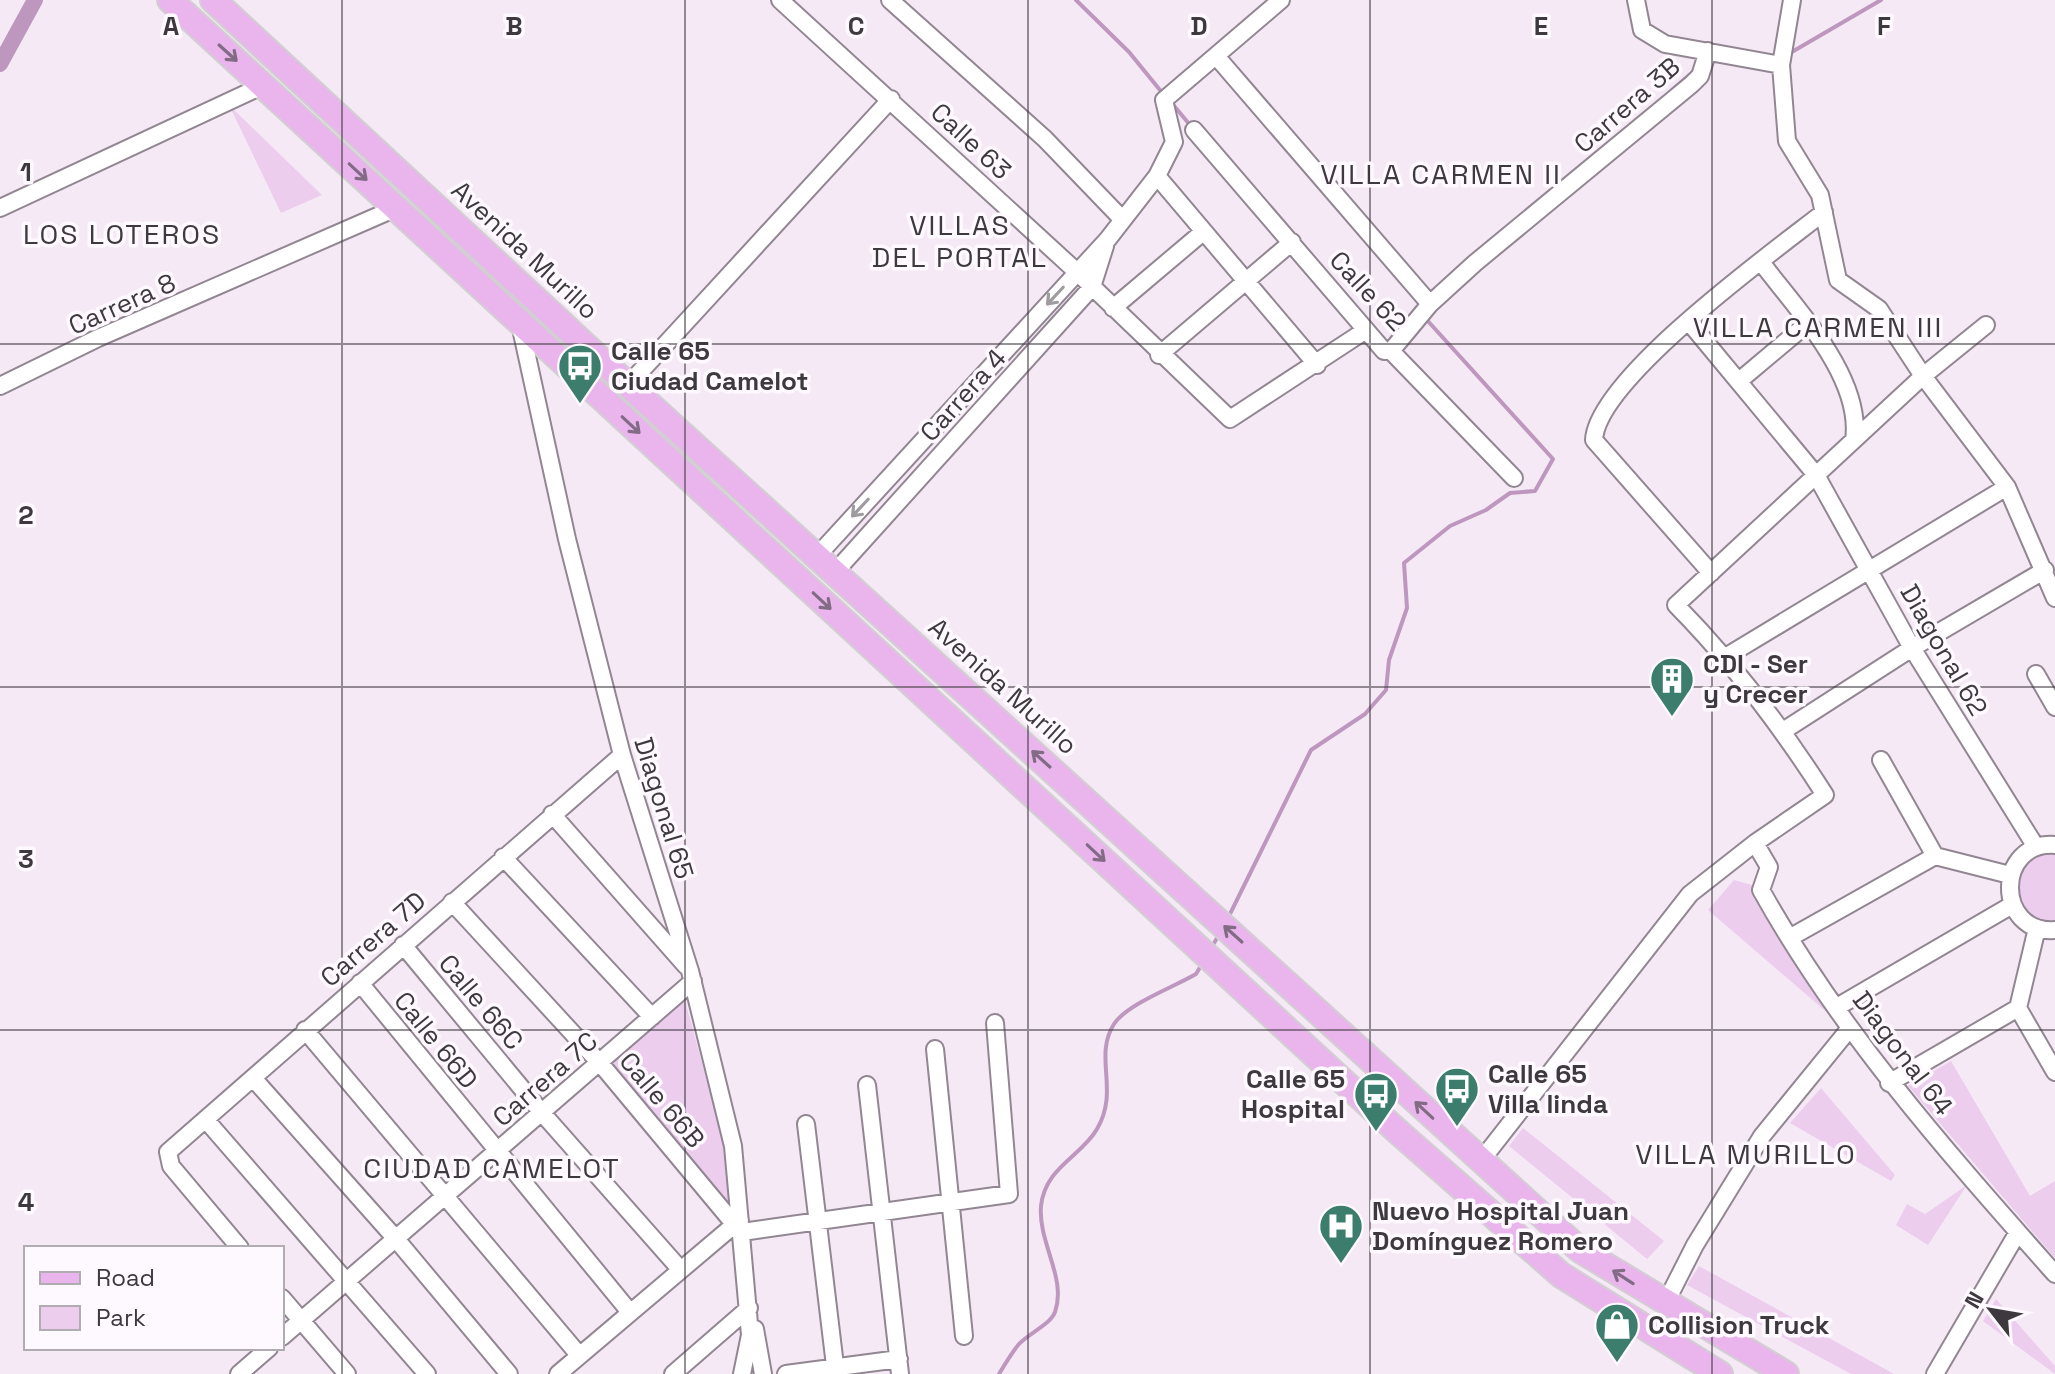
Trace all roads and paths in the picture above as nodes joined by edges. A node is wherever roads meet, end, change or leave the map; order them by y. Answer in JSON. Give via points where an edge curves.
{"nodes":[{"id":1,"x":170,"y":0,"type":"edge"},
{"id":2,"x":213,"y":0,"type":"edge"},
{"id":3,"x":780,"y":0,"type":"edge"},
{"id":4,"x":890,"y":0,"type":"edge"},
{"id":5,"x":1281,"y":0,"type":"edge"},
{"id":6,"x":1636,"y":0,"type":"edge"},
{"id":7,"x":1792,"y":0,"type":"edge"},
{"id":8,"x":1708,"y":51,"type":"junction"},
{"id":9,"x":1216,"y":56,"type":"junction"},
{"id":10,"x":1781,"y":65,"type":"junction"},
{"id":11,"x":264,"y":85,"type":"junction"},
{"id":12,"x":891,"y":99,"type":"junction"},
{"id":13,"x":1194,"y":130,"type":"dead end"},
{"id":14,"x":1157,"y":176,"type":"junction"},
{"id":15,"x":0,"y":208,"type":"edge"},
{"id":16,"x":396,"y":208,"type":"junction"},
{"id":17,"x":1824,"y":212,"type":"junction"},
{"id":18,"x":1123,"y":220,"type":"junction"},
{"id":19,"x":1203,"y":232,"type":"junction"},
{"id":20,"x":1108,"y":239,"type":"junction"},
{"id":21,"x":1292,"y":242,"type":"junction"},
{"id":22,"x":1761,"y":262,"type":"junction"},
{"id":23,"x":1077,"y":272,"type":"junction"},
{"id":24,"x":1245,"y":282,"type":"junction"},
{"id":25,"x":1092,"y":287,"type":"junction"},
{"id":26,"x":1430,"y":304,"type":"junction"},
{"id":27,"x":1113,"y":308,"type":"junction"},
{"id":28,"x":1689,"y":322,"type":"junction"},
{"id":29,"x":1808,"y":323,"type":"junction"},
{"id":30,"x":520,"y":324,"type":"junction"},
{"id":31,"x":1986,"y":325,"type":"dead end"},
{"id":32,"x":1366,"y":330,"type":"junction"},
{"id":33,"x":1391,"y":351,"type":"junction"},
{"id":34,"x":1159,"y":355,"type":"junction"},
{"id":35,"x":1317,"y":365,"type":"junction"},
{"id":36,"x":1923,"y":376,"type":"junction"},
{"id":37,"x":1739,"y":381,"type":"junction"},
{"id":38,"x":628,"y":385,"type":"junction"},
{"id":39,"x":0,"y":386,"type":"edge"},
{"id":40,"x":1854,"y":440,"type":"junction"},
{"id":41,"x":1816,"y":475,"type":"junction"},
{"id":42,"x":1514,"y":478,"type":"dead end"},
{"id":43,"x":883,"y":483,"type":"junction"},
{"id":44,"x":2007,"y":487,"type":"junction"},
{"id":45,"x":901,"y":500,"type":"junction"},
{"id":46,"x":817,"y":556,"type":"junction"},
{"id":47,"x":1870,"y":569,"type":"junction"},
{"id":48,"x":2045,"y":570,"type":"junction"},
{"id":49,"x":835,"y":572,"type":"junction"},
{"id":50,"x":1711,"y":573,"type":"junction"},
{"id":51,"x":2055,"y":598,"type":"edge"},
{"id":52,"x":1912,"y":648,"type":"junction"},
{"id":53,"x":1727,"y":656,"type":"junction"},
{"id":54,"x":2036,"y":674,"type":"dead end"},
{"id":55,"x":2055,"y":707,"type":"edge"},
{"id":56,"x":1783,"y":731,"type":"junction"},
{"id":57,"x":622,"y":755,"type":"junction"},
{"id":58,"x":1881,"y":760,"type":"dead end"},
{"id":59,"x":552,"y":814,"type":"junction"},
{"id":60,"x":1755,"y":843,"type":"junction"},
{"id":61,"x":2055,"y":845,"type":"edge"},
{"id":62,"x":2036,"y":847,"type":"junction"},
{"id":63,"x":1935,"y":856,"type":"junction"},
{"id":64,"x":503,"y":857,"type":"junction"},
{"id":65,"x":2010,"y":875,"type":"junction"},
{"id":66,"x":452,"y":902,"type":"junction"},
{"id":67,"x":2012,"y":905,"type":"junction"},
{"id":68,"x":2037,"y":928,"type":"junction"},
{"id":69,"x":2055,"y":930,"type":"edge"},
{"id":70,"x":1791,"y":937,"type":"junction"},
{"id":71,"x":403,"y":945,"type":"junction"},
{"id":72,"x":692,"y":976,"type":"junction"},
{"id":73,"x":360,"y":983,"type":"junction"},
{"id":74,"x":1837,"y":1007,"type":"junction"},
{"id":75,"x":2018,"y":1008,"type":"junction"},
{"id":76,"x":652,"y":1017,"type":"junction"},
{"id":77,"x":995,"y":1023,"type":"dead end"},
{"id":78,"x":1850,"y":1028,"type":"junction"},
{"id":79,"x":305,"y":1030,"type":"junction"},
{"id":80,"x":935,"y":1049,"type":"dead end"},
{"id":81,"x":600,"y":1063,"type":"junction"},
{"id":82,"x":2055,"y":1072,"type":"edge"},
{"id":83,"x":253,"y":1078,"type":"junction"},
{"id":84,"x":1889,"y":1083,"type":"junction"},
{"id":85,"x":867,"y":1085,"type":"dead end"},
{"id":86,"x":543,"y":1114,"type":"junction"},
{"id":87,"x":206,"y":1120,"type":"junction"},
{"id":88,"x":806,"y":1124,"type":"dead end"},
{"id":89,"x":497,"y":1154,"type":"junction"},
{"id":90,"x":1480,"y":1162,"type":"junction"},
{"id":91,"x":446,"y":1197,"type":"junction"},
{"id":92,"x":950,"y":1202,"type":"junction"},
{"id":93,"x":883,"y":1212,"type":"junction"},
{"id":94,"x":817,"y":1221,"type":"junction"},
{"id":95,"x":739,"y":1226,"type":"junction"},
{"id":96,"x":2018,"y":1232,"type":"junction"},
{"id":97,"x":396,"y":1239,"type":"junction"},
{"id":98,"x":238,"y":1246,"type":"edge"},
{"id":99,"x":680,"y":1269,"type":"junction"},
{"id":100,"x":2055,"y":1274,"type":"edge"},
{"id":101,"x":346,"y":1282,"type":"junction"},
{"id":102,"x":284,"y":1300,"type":"edge"},
{"id":103,"x":1665,"y":1304,"type":"junction"},
{"id":104,"x":749,"y":1308,"type":"junction"},
{"id":105,"x":629,"y":1311,"type":"junction"},
{"id":106,"x":301,"y":1321,"type":"junction"},
{"id":107,"x":284,"y":1335,"type":"edge"},
{"id":108,"x":964,"y":1336,"type":"dead end"},
{"id":109,"x":267,"y":1350,"type":"edge"},
{"id":110,"x":579,"y":1355,"type":"junction"},
{"id":111,"x":900,"y":1366,"type":"edge"},
{"id":112,"x":836,"y":1371,"type":"edge"},
{"id":113,"x":239,"y":1374,"type":"edge"},
{"id":114,"x":347,"y":1374,"type":"edge"},
{"id":115,"x":427,"y":1374,"type":"edge"},
{"id":116,"x":509,"y":1374,"type":"edge"},
{"id":117,"x":558,"y":1374,"type":"edge"},
{"id":118,"x":673,"y":1374,"type":"edge"},
{"id":119,"x":742,"y":1374,"type":"edge"},
{"id":120,"x":763,"y":1374,"type":"edge"},
{"id":121,"x":786,"y":1374,"type":"edge"},
{"id":122,"x":1720,"y":1374,"type":"edge"},
{"id":123,"x":1786,"y":1374,"type":"edge"},
{"id":124,"x":1935,"y":1374,"type":"edge"}],
"edges":[{"from":1,"to":11,"type":"main road","one_way":true},
{"from":2,"to":38,"type":"main road","name":"Avenida Murillo"},
{"from":3,"to":12,"type":"street","name":"Calle 63"},
{"from":4,"to":18,"type":"street","via":[[1045,139]]},
{"from":5,"to":9,"type":"street"},
{"from":6,"to":8,"type":"street","via":[[1642,30],[1665,44]]},
{"from":7,"to":10,"type":"street"},
{"from":8,"to":10,"type":"street"},
{"from":8,"to":26,"type":"street","name":"Carrera 3B","via":[[1692,84]]},
{"from":9,"to":14,"type":"street","name":"Carrera 4","via":[[1167,97],[1174,142]]},
{"from":9,"to":26,"type":"street"},
{"from":10,"to":17,"type":"street","via":[[1787,141],[1812,180]]},
{"from":11,"to":15,"type":"street"},
{"from":11,"to":16,"type":"main road","one_way":true},
{"from":12,"to":23,"type":"street","name":"Calle 63"},
{"from":12,"to":38,"type":"street"},
{"from":13,"to":21,"type":"street","name":"Calle 62"},
{"from":14,"to":18,"type":"street","name":"Carrera 4"},
{"from":14,"to":19,"type":"street"},
{"from":16,"to":30,"type":"main road"},
{"from":16,"to":39,"type":"street","name":"Carrera 8"},
{"from":17,"to":22,"type":"street"},
{"from":17,"to":36,"type":"street","via":[[1838,280],[1879,309]]},
{"from":18,"to":20,"type":"street","name":"Carrera 4"},
{"from":19,"to":24,"type":"street"},
{"from":19,"to":27,"type":"street"},
{"from":20,"to":23,"type":"street","name":"Carrera 4"},
{"from":20,"to":25,"type":"street","name":"Carrera 4"},
{"from":21,"to":24,"type":"street"},
{"from":21,"to":32,"type":"street","name":"Calle 62"},
{"from":22,"to":28,"type":"street"},
{"from":22,"to":29,"type":"street"},
{"from":23,"to":25,"type":"street","name":"Calle 63"},
{"from":23,"to":43,"type":"street","name":"Carrera 4","one_way":true},
{"from":24,"to":34,"type":"street"},
{"from":24,"to":35,"type":"street"},
{"from":25,"to":27,"type":"street","name":"Calle 63"},
{"from":25,"to":45,"type":"street","name":"Carrera 4"},
{"from":26,"to":33,"type":"street","name":"Carrera 3B"},
{"from":27,"to":34,"type":"street","name":"Calle 63"},
{"from":28,"to":37,"type":"street","name":"Diagonal 62"},
{"from":28,"to":50,"type":"street","via":[[1634,373],[1597,421],[1594,440]]},
{"from":29,"to":37,"type":"street"},
{"from":29,"to":40,"type":"street","via":[[1848,388],[1856,411]]},
{"from":30,"to":57,"type":"street","name":"Diagonal 65"},
{"from":30,"to":122,"type":"main road","one_way":true,"via":[[1396,1130],[1561,1275]]},
{"from":31,"to":36,"type":"street"},
{"from":32,"to":33,"type":"street","name":"Calle 62","via":[[1384,351]]},
{"from":32,"to":35,"type":"street"},
{"from":33,"to":42,"type":"street","name":"Calle 62"},
{"from":34,"to":35,"type":"street","name":"Calle 63","via":[[1230,419]]},
{"from":36,"to":40,"type":"street"},
{"from":36,"to":44,"type":"street"},
{"from":37,"to":41,"type":"street","name":"Diagonal 62"},
{"from":38,"to":46,"type":"main road","name":"Avenida Murillo"},
{"from":40,"to":41,"type":"street"},
{"from":41,"to":47,"type":"street","name":"Diagonal 62"},
{"from":41,"to":50,"type":"street"},
{"from":43,"to":45,"type":"street"},
{"from":43,"to":46,"type":"street","name":"Carrera 4","one_way":true},
{"from":44,"to":47,"type":"street"},
{"from":44,"to":48,"type":"street"},
{"from":45,"to":49,"type":"street","name":"Carrera 4"},
{"from":46,"to":49,"type":"main road","name":"Avenida Murillo"},
{"from":47,"to":52,"type":"street","name":"Diagonal 62"},
{"from":47,"to":53,"type":"street"},
{"from":48,"to":51,"type":"street"},
{"from":48,"to":52,"type":"street"},
{"from":90,"to":49,"type":"main road","name":"Avenida Murillo","one_way":true},
{"from":50,"to":53,"type":"street","via":[[1676,605]]},
{"from":52,"to":56,"type":"street"},
{"from":52,"to":62,"type":"street","name":"Diagonal 62"},
{"from":53,"to":56,"type":"street"},
{"from":54,"to":55,"type":"street"},
{"from":56,"to":60,"type":"street","via":[[1825,795]]},
{"from":57,"to":59,"type":"street","name":"Carrera 7D"},
{"from":57,"to":72,"type":"street","name":"Diagonal 65"},
{"from":58,"to":63,"type":"street"},
{"from":59,"to":64,"type":"street","name":"Carrera 7D"},
{"from":59,"to":72,"type":"street"},
{"from":60,"to":70,"type":"street","name":"Diagonal 64","via":[[1769,867],[1761,890]]},
{"from":60,"to":90,"type":"street","via":[[1690,894]]},
{"from":61,"to":62,"type":"street"},
{"from":62,"to":65,"type":"street","via":[[2024,854]]},
{"from":63,"to":65,"type":"street"},
{"from":63,"to":70,"type":"street"},
{"from":64,"to":66,"type":"street","name":"Carrera 7D"},
{"from":64,"to":76,"type":"street"},
{"from":65,"to":67,"type":"street"},
{"from":66,"to":71,"type":"street","name":"Carrera 7D"},
{"from":66,"to":81,"type":"street","name":"Calle 66B"},
{"from":67,"to":68,"type":"street"},
{"from":67,"to":74,"type":"street"},
{"from":68,"to":69,"type":"street"},
{"from":68,"to":75,"type":"street"},
{"from":70,"to":74,"type":"street","name":"Diagonal 64"},
{"from":71,"to":73,"type":"street","name":"Carrera 7D"},
{"from":71,"to":86,"type":"street","name":"Calle 66C"},
{"from":72,"to":76,"type":"street","name":"Carrera 7C"},
{"from":72,"to":95,"type":"street","name":"Diagonal 65","via":[[733,1146]]},
{"from":73,"to":79,"type":"street","name":"Carrera 7D"},
{"from":73,"to":89,"type":"street","name":"Calle 66D"},
{"from":74,"to":78,"type":"street","name":"Diagonal 64"},
{"from":75,"to":82,"type":"street"},
{"from":75,"to":84,"type":"street"},
{"from":76,"to":81,"type":"street","name":"Carrera 7C"},
{"from":77,"to":92,"type":"street","via":[[1009,1194]]},
{"from":78,"to":84,"type":"street","name":"Diagonal 64"},
{"from":78,"to":103,"type":"street","via":[[1762,1136]]},
{"from":79,"to":83,"type":"street","name":"Carrera 7D"},
{"from":79,"to":91,"type":"street"},
{"from":80,"to":92,"type":"street"},
{"from":81,"to":86,"type":"street","name":"Carrera 7C"},
{"from":81,"to":95,"type":"street","name":"Calle 66B"},
{"from":83,"to":87,"type":"street","name":"Carrera 7D"},
{"from":83,"to":97,"type":"street"},
{"from":84,"to":96,"type":"street","name":"Diagonal 64"},
{"from":85,"to":93,"type":"street"},
{"from":86,"to":89,"type":"street","name":"Carrera 7C"},
{"from":86,"to":99,"type":"street","name":"Calle 66C"},
{"from":87,"to":98,"type":"street","name":"Carrera 7D","via":[[168,1152],[171,1166]]},
{"from":87,"to":101,"type":"street"},
{"from":88,"to":94,"type":"street"},
{"from":89,"to":91,"type":"street","name":"Carrera 7C"},
{"from":89,"to":105,"type":"street","name":"Calle 66D"},
{"from":103,"to":90,"type":"main road","name":"Avenida Murillo","one_way":true,"via":[[1580,1250]]},
{"from":91,"to":97,"type":"street","name":"Carrera 7C"},
{"from":91,"to":110,"type":"street"},
{"from":92,"to":93,"type":"street"},
{"from":92,"to":108,"type":"street"},
{"from":93,"to":94,"type":"street"},
{"from":93,"to":111,"type":"street"},
{"from":94,"to":95,"type":"street"},
{"from":94,"to":112,"type":"street"},
{"from":95,"to":99,"type":"street"},
{"from":95,"to":104,"type":"street","name":"Diagonal 65"},
{"from":96,"to":100,"type":"street","name":"Diagonal 64"},
{"from":96,"to":124,"type":"street"},
{"from":97,"to":101,"type":"street","name":"Carrera 7C"},
{"from":97,"to":116,"type":"street"},
{"from":99,"to":105,"type":"street"},
{"from":101,"to":106,"type":"street","name":"Carrera 7C"},
{"from":101,"to":115,"type":"street"},
{"from":102,"to":106,"type":"street"},
{"from":103,"to":123,"type":"main road","name":"Avenida Murillo"},
{"from":104,"to":118,"type":"street"},
{"from":104,"to":119,"type":"street","via":[[749,1351]]},
{"from":104,"to":120,"type":"street"},
{"from":105,"to":110,"type":"street"},
{"from":106,"to":107,"type":"street","name":"Carrera 7C"},
{"from":106,"to":114,"type":"street"},
{"from":109,"to":113,"type":"street"},
{"from":110,"to":117,"type":"street"},
{"from":111,"to":112,"type":"street"},
{"from":112,"to":121,"type":"street"}]}
